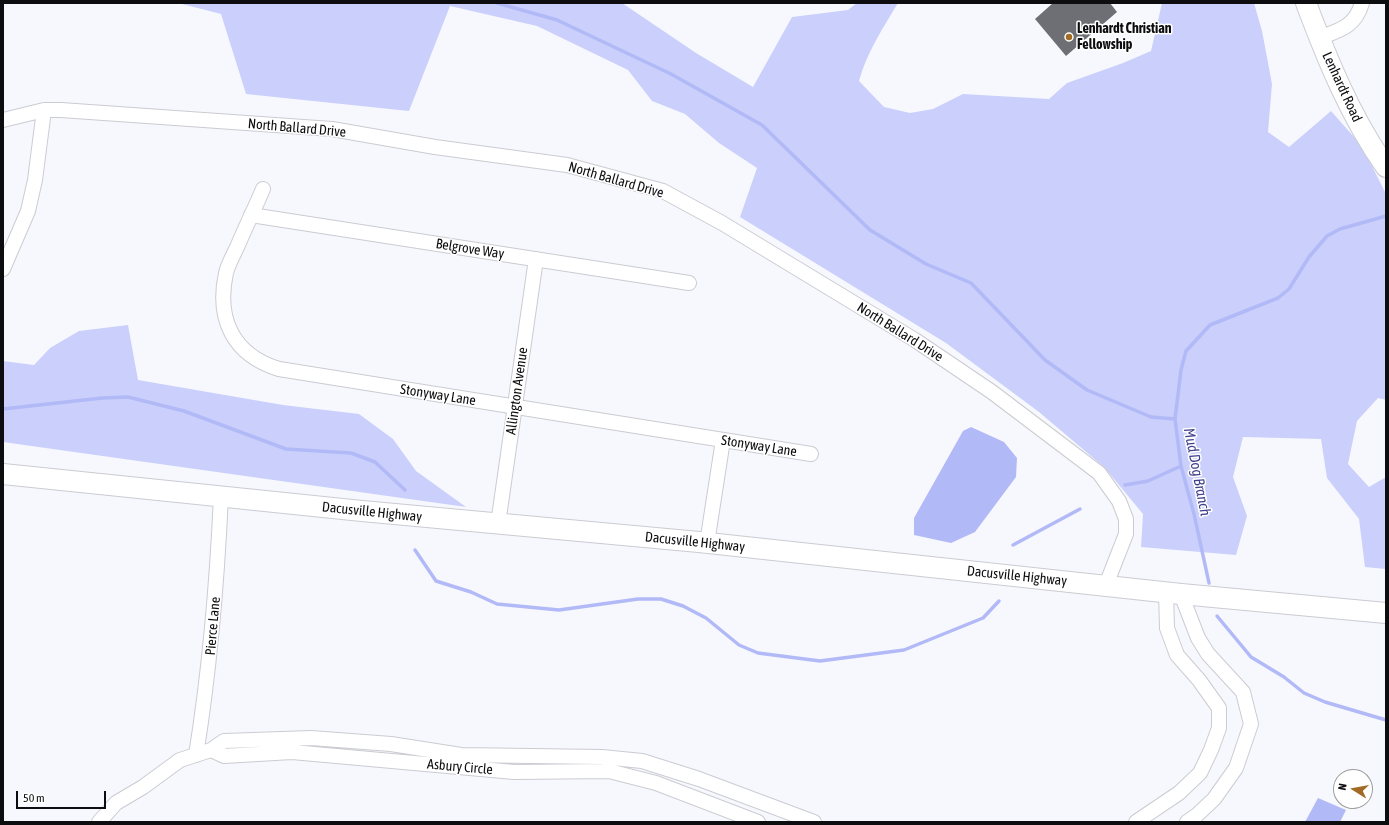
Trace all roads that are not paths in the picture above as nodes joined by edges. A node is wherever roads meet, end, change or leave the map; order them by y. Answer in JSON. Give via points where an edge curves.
{"nodes":[{"id":1,"x":1306,"y":3,"type":"edge"},
{"id":2,"x":1362,"y":3,"type":"edge"},
{"id":3,"x":1319,"y":38,"type":"junction"},
{"id":4,"x":44,"y":110,"type":"junction"},
{"id":5,"x":3,"y":120,"type":"edge"},
{"id":6,"x":1386,"y":168,"type":"edge"},
{"id":7,"x":263,"y":189,"type":"dead end"},
{"id":8,"x":251,"y":215,"type":"junction"},
{"id":9,"x":536,"y":259,"type":"junction"},
{"id":10,"x":3,"y":269,"type":"edge"},
{"id":11,"x":689,"y":283,"type":"dead end"},
{"id":12,"x":515,"y":408,"type":"junction"},
{"id":13,"x":723,"y":440,"type":"junction"},
{"id":14,"x":811,"y":454,"type":"dead end"},
{"id":15,"x":3,"y":474,"type":"edge"},
{"id":16,"x":221,"y":496,"type":"junction"},
{"id":17,"x":498,"y":524,"type":"junction"},
{"id":18,"x":707,"y":543,"type":"junction"},
{"id":19,"x":1106,"y":585,"type":"junction"},
{"id":20,"x":1173,"y":593,"type":"junction"},
{"id":21,"x":1386,"y":613,"type":"edge"},
{"id":22,"x":293,"y":738,"type":"junction"},
{"id":23,"x":324,"y":738,"type":"junction"},
{"id":24,"x":391,"y":744,"type":"junction"},
{"id":25,"x":211,"y":750,"type":"junction"},
{"id":26,"x":292,"y":752,"type":"junction"},
{"id":27,"x":196,"y":755,"type":"junction"},
{"id":28,"x":322,"y":755,"type":"junction"},
{"id":29,"x":530,"y":756,"type":"junction"},
{"id":30,"x":577,"y":756,"type":"junction"},
{"id":31,"x":389,"y":761,"type":"junction"},
{"id":32,"x":667,"y":768,"type":"junction"},
{"id":33,"x":530,"y":772,"type":"junction"},
{"id":34,"x":578,"y":772,"type":"junction"},
{"id":35,"x":661,"y":785,"type":"junction"},
{"id":36,"x":730,"y":790,"type":"junction"},
{"id":37,"x":722,"y":808,"type":"junction"},
{"id":38,"x":99,"y":822,"type":"edge"},
{"id":39,"x":758,"y":822,"type":"edge"},
{"id":40,"x":814,"y":822,"type":"edge"},
{"id":41,"x":1136,"y":822,"type":"edge"},
{"id":42,"x":1186,"y":822,"type":"edge"}],
"edges":[{"from":1,"to":3,"type":"main road","name":"Lenhardt Road"},
{"from":2,"to":3,"type":"street","via":[[1356,19],[1344,29]]},
{"from":3,"to":6,"type":"main road","name":"Lenhardt Road","via":[[1369,143]]},
{"from":4,"to":5,"type":"street","name":"North Ballard Drive"},
{"from":4,"to":10,"type":"street","via":[[35,180],[28,211]]},
{"from":4,"to":19,"type":"street","name":"North Ballard Drive","via":[[106,112],[332,129],[435,147],[567,165],[663,191],[722,223],[915,340],[992,392],[1099,474],[1119,501],[1126,519],[1126,534]]},
{"from":7,"to":8,"type":"street","name":"Stonyway Lane"},
{"from":8,"to":9,"type":"street","name":"Belgrove Way"},
{"from":8,"to":12,"type":"street","name":"Stonyway Lane","via":[[226,272],[223,305],[230,332],[238,344],[256,360],[278,369]]},
{"from":9,"to":11,"type":"street","name":"Belgrove Way"},
{"from":9,"to":12,"type":"street","name":"Allington Avenue"},
{"from":12,"to":13,"type":"street","name":"Stonyway Lane"},
{"from":12,"to":17,"type":"street","name":"Allington Avenue"},
{"from":13,"to":14,"type":"street","name":"Stonyway Lane"},
{"from":13,"to":18,"type":"street"},
{"from":15,"to":16,"type":"main road","name":"Dacusville Highway"},
{"from":16,"to":17,"type":"main road","name":"Dacusville Highway"},
{"from":16,"to":27,"type":"street","name":"Pierce Lane","via":[[217,587],[209,673]]},
{"from":17,"to":18,"type":"main road","name":"Dacusville Highway"},
{"from":18,"to":19,"type":"main road","name":"Dacusville Highway"},
{"from":19,"to":20,"type":"main road","name":"Dacusville Highway"},
{"from":20,"to":21,"type":"main road","name":"Dacusville Highway"},
{"from":20,"to":41,"type":"street","via":[[1167,628],[1177,655],[1200,680],[1219,708],[1219,728],[1200,773],[1178,793]]},
{"from":20,"to":42,"type":"street","via":[[1208,654],[1243,692],[1251,724],[1236,768],[1214,799]]},
{"from":22,"to":23,"type":"street","name":"Asbury Circle"},
{"from":22,"to":25,"type":"street","name":"Asbury Circle","via":[[224,741]]},
{"from":22,"to":26,"type":"street"},
{"from":23,"to":24,"type":"street","name":"Asbury Circle"},
{"from":23,"to":28,"type":"street"},
{"from":24,"to":29,"type":"street","name":"Asbury Circle","via":[[461,755]]},
{"from":24,"to":31,"type":"street"},
{"from":25,"to":26,"type":"street","name":"Asbury Circle","via":[[224,756]]},
{"from":25,"to":27,"type":"street","name":"Asbury Circle"},
{"from":26,"to":28,"type":"street","name":"Asbury Circle"},
{"from":27,"to":38,"type":"street","name":"Asbury Circle","via":[[180,760],[116,803]]},
{"from":28,"to":31,"type":"street","name":"Asbury Circle"},
{"from":29,"to":30,"type":"street","name":"Asbury Circle"},
{"from":29,"to":33,"type":"street"},
{"from":30,"to":32,"type":"street","name":"Asbury Circle","via":[[642,761]]},
{"from":30,"to":34,"type":"street"},
{"from":31,"to":33,"type":"street","name":"Asbury Circle"},
{"from":32,"to":35,"type":"street"},
{"from":32,"to":36,"type":"street","name":"Asbury Circle"},
{"from":33,"to":34,"type":"street","name":"Asbury Circle"},
{"from":34,"to":35,"type":"street","name":"Asbury Circle","via":[[609,771]]},
{"from":35,"to":37,"type":"street","name":"Asbury Circle"},
{"from":36,"to":37,"type":"street"},
{"from":36,"to":40,"type":"street","name":"Asbury Circle"},
{"from":37,"to":39,"type":"street","name":"Asbury Circle"}]}
